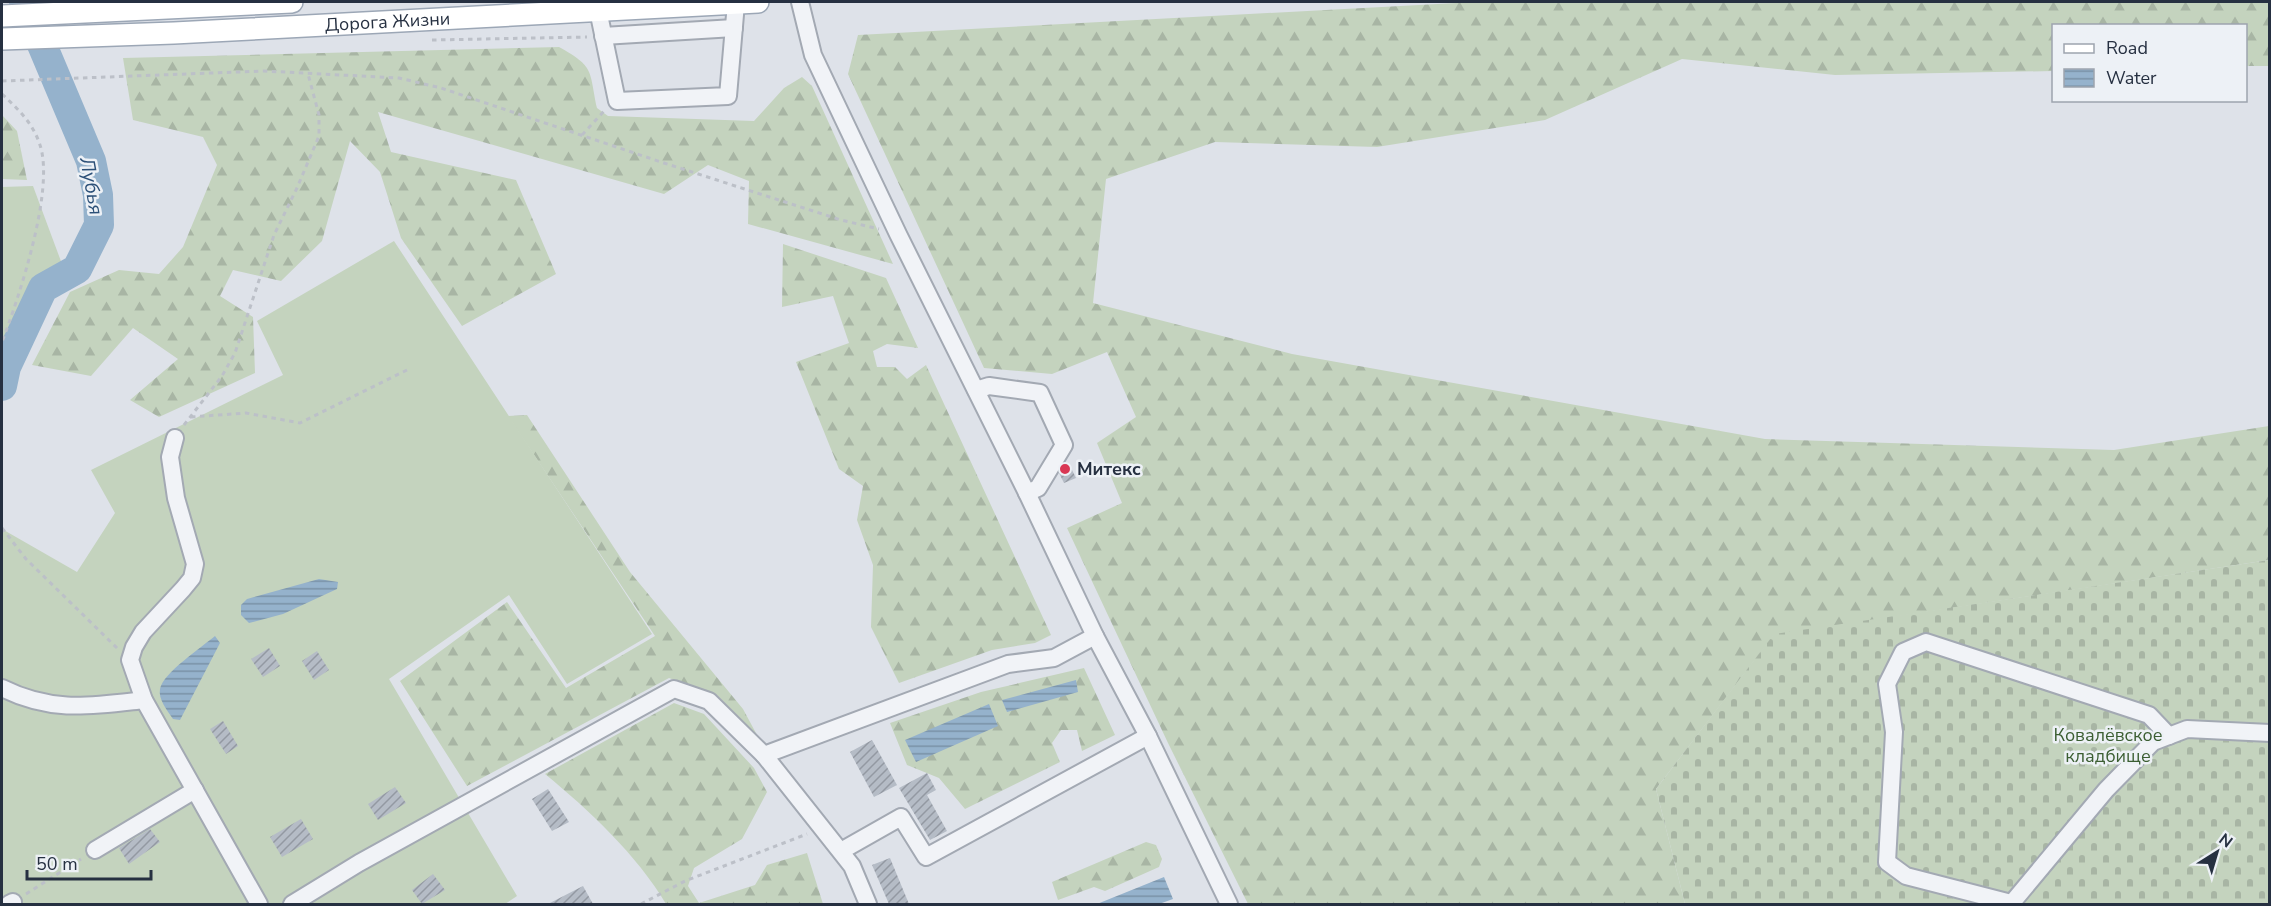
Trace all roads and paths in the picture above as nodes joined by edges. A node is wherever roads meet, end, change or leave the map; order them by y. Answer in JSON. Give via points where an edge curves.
{"nodes":[{"id":1,"x":292,"y":2,"type":"edge"},
{"id":2,"x":758,"y":2,"type":"edge"},
{"id":3,"x":800,"y":2,"type":"edge"},
{"id":4,"x":736,"y":3,"type":"edge"},
{"id":5,"x":154,"y":4,"type":"edge"},
{"id":6,"x":598,"y":10,"type":"junction"},
{"id":7,"x":2,"y":16,"type":"edge"},
{"id":8,"x":734,"y":28,"type":"junction"},
{"id":9,"x":603,"y":36,"type":"junction"},
{"id":10,"x":2,"y":39,"type":"edge"},
{"id":11,"x":308,"y":74,"type":"junction"},
{"id":12,"x":4,"y":81,"type":"edge"},
{"id":13,"x":2,"y":94,"type":"edge"},
{"id":14,"x":617,"y":100,"type":"junction"},
{"id":15,"x":581,"y":135,"type":"junction"},
{"id":16,"x":898,"y":234,"type":"junction"},
{"id":17,"x":2,"y":342,"type":"edge"},
{"id":18,"x":411,"y":368,"type":"dead end"},
{"id":19,"x":976,"y":390,"type":"junction"},
{"id":20,"x":190,"y":417,"type":"junction"},
{"id":21,"x":175,"y":438,"type":"joint"},
{"id":22,"x":1027,"y":493,"type":"junction"},
{"id":23,"x":2,"y":528,"type":"edge"},
{"id":24,"x":1095,"y":636,"type":"junction"},
{"id":25,"x":130,"y":660,"type":"junction"},
{"id":26,"x":2,"y":688,"type":"edge"},
{"id":27,"x":144,"y":700,"type":"junction"},
{"id":28,"x":2270,"y":733,"type":"edge"},
{"id":29,"x":1148,"y":736,"type":"junction"},
{"id":30,"x":2169,"y":736,"type":"junction"},
{"id":31,"x":764,"y":755,"type":"junction"},
{"id":32,"x":195,"y":790,"type":"junction"},
{"id":33,"x":822,"y":828,"type":"junction"},
{"id":34,"x":95,"y":850,"type":"joint"},
{"id":35,"x":841,"y":850,"type":"junction"},
{"id":36,"x":11,"y":903,"type":"edge"},
{"id":37,"x":259,"y":904,"type":"edge"},
{"id":38,"x":292,"y":904,"type":"edge"},
{"id":39,"x":641,"y":904,"type":"edge"},
{"id":40,"x":868,"y":904,"type":"edge"},
{"id":41,"x":1229,"y":904,"type":"edge"},
{"id":42,"x":2011,"y":904,"type":"edge"}],
"edges":[{"from":1,"to":5,"type":"main road"},
{"from":2,"to":4,"type":"main road","name":"Дорога Жизни"},
{"from":3,"to":16,"type":"street","via":[[813,55]]},
{"from":4,"to":6,"type":"main road","name":"Дорога Жизни"},
{"from":4,"to":8,"type":"street"},
{"from":5,"to":7,"type":"main road"},
{"from":6,"to":9,"type":"street"},
{"from":6,"to":10,"type":"main road","name":"Дорога Жизни"},
{"from":8,"to":9,"type":"street"},
{"from":8,"to":14,"type":"street","via":[[728,96]]},
{"from":9,"to":14,"type":"street"},
{"from":11,"to":12,"type":"path","via":[[264,71]]},
{"from":11,"to":15,"type":"path","via":[[399,78],[441,88]]},
{"from":11,"to":20,"type":"path","via":[[319,136],[274,235],[235,352]]},
{"from":13,"to":17,"type":"path","via":[[34,130],[44,170],[27,267]]},
{"from":14,"to":15,"type":"path"},
{"from":15,"to":16,"type":"path","via":[[841,220]]},
{"from":16,"to":19,"type":"street"},
{"from":18,"to":20,"type":"path","via":[[300,423],[246,412]]},
{"from":19,"to":22,"type":"street"},
{"from":19,"to":22,"type":"street","via":[[989,386],[1040,393],[1064,445],[1038,488]]},
{"from":20,"to":21,"type":"path"},
{"from":21,"to":25,"type":"street","via":[[170,457],[176,498],[195,564],[192,578],[143,632]]},
{"from":22,"to":24,"type":"street"},
{"from":23,"to":25,"type":"path","via":[[26,559]]},
{"from":24,"to":29,"type":"street"},
{"from":24,"to":31,"type":"street","via":[[1054,658],[1008,664]]},
{"from":25,"to":27,"type":"street"},
{"from":26,"to":27,"type":"street","via":[[23,699],[53,705],[84,707]]},
{"from":27,"to":32,"type":"street"},
{"from":28,"to":30,"type":"street","via":[[2187,729]]},
{"from":29,"to":35,"type":"street","via":[[926,857],[901,817]]},
{"from":29,"to":41,"type":"street"},
{"from":30,"to":42,"type":"street","via":[[2153,742],[2106,790]]},
{"from":30,"to":42,"type":"street","via":[[2149,716],[1926,642],[1903,652],[1887,684],[1894,732],[1887,862],[1906,876]]},
{"from":31,"to":33,"type":"street"},
{"from":31,"to":38,"type":"street","via":[[709,701],[674,689]]},
{"from":32,"to":34,"type":"street"},
{"from":32,"to":37,"type":"street"},
{"from":33,"to":35,"type":"street"},
{"from":33,"to":39,"type":"path","via":[[685,881]]},
{"from":34,"to":36,"type":"path"},
{"from":35,"to":40,"type":"street"}]}
